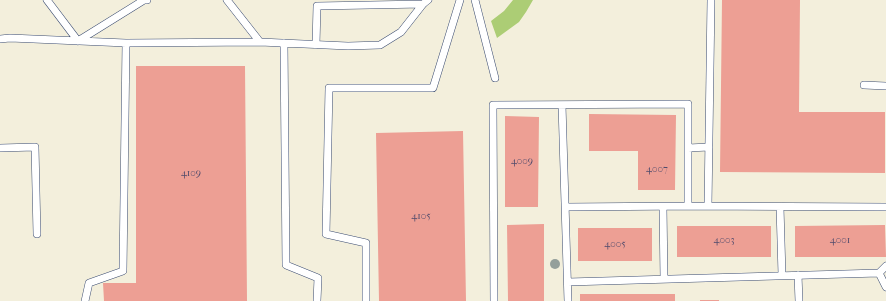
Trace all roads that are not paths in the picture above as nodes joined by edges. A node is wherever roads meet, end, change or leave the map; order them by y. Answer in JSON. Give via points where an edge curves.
{"nodes":[{"id":1,"x":47,"y":0,"type":"edge"},
{"id":2,"x":147,"y":0,"type":"edge"},
{"id":3,"x":227,"y":0,"type":"edge"},
{"id":4,"x":460,"y":0,"type":"edge"},
{"id":5,"x":475,"y":0,"type":"edge"},
{"id":6,"x":711,"y":0,"type":"edge"},
{"id":7,"x":426,"y":2,"type":"edge"},
{"id":8,"x":0,"y":39,"type":"edge"},
{"id":9,"x":78,"y":41,"type":"junction"},
{"id":10,"x":260,"y":42,"type":"junction"},
{"id":11,"x":126,"y":43,"type":"junction"},
{"id":12,"x":284,"y":43,"type":"junction"},
{"id":13,"x":316,"y":45,"type":"junction"},
{"id":14,"x":495,"y":78,"type":"dead end"},
{"id":15,"x":864,"y":86,"type":"dead end"},
{"id":16,"x":886,"y":86,"type":"edge"},
{"id":17,"x":562,"y":105,"type":"junction"},
{"id":18,"x":709,"y":147,"type":"junction"},
{"id":19,"x":0,"y":148,"type":"edge"},
{"id":20,"x":688,"y":148,"type":"junction"},
{"id":21,"x":688,"y":206,"type":"junction"},
{"id":22,"x":708,"y":206,"type":"junction"},
{"id":23,"x":566,"y":207,"type":"junction"},
{"id":24,"x":663,"y":207,"type":"junction"},
{"id":25,"x":780,"y":207,"type":"junction"},
{"id":26,"x":886,"y":207,"type":"edge"},
{"id":27,"x":37,"y":234,"type":"dead end"},
{"id":28,"x":886,"y":266,"type":"edge"},
{"id":29,"x":879,"y":273,"type":"junction"},
{"id":30,"x":782,"y":275,"type":"junction"},
{"id":31,"x":798,"y":275,"type":"junction"},
{"id":32,"x":664,"y":279,"type":"junction"},
{"id":33,"x":568,"y":282,"type":"junction"},
{"id":34,"x":886,"y":286,"type":"edge"},
{"id":35,"x":85,"y":301,"type":"edge"},
{"id":36,"x":317,"y":301,"type":"edge"},
{"id":37,"x":366,"y":301,"type":"edge"},
{"id":38,"x":494,"y":301,"type":"edge"},
{"id":39,"x":568,"y":301,"type":"edge"},
{"id":40,"x":799,"y":301,"type":"edge"}],
"edges":[{"from":1,"to":9,"type":"lane"},
{"from":2,"to":9,"type":"lane"},
{"from":3,"to":10,"type":"lane"},
{"from":4,"to":37,"type":"lane","via":[[433,88],[329,88],[326,234],[366,243]]},
{"from":5,"to":14,"type":"lane"},
{"from":6,"to":18,"type":"lane"},
{"from":7,"to":13,"type":"lane","via":[[401,32],[380,45]]},
{"from":7,"to":13,"type":"lane","via":[[317,6]]},
{"from":8,"to":9,"type":"lane"},
{"from":9,"to":11,"type":"lane"},
{"from":10,"to":11,"type":"lane"},
{"from":10,"to":12,"type":"lane"},
{"from":11,"to":35,"type":"lane","via":[[123,271],[89,283]]},
{"from":12,"to":13,"type":"lane"},
{"from":12,"to":36,"type":"lane","via":[[286,265],[318,278]]},
{"from":15,"to":16,"type":"lane"},
{"from":17,"to":20,"type":"lane","via":[[688,104]]},
{"from":17,"to":23,"type":"lane"},
{"from":17,"to":38,"type":"lane","via":[[493,105]]},
{"from":18,"to":20,"type":"lane"},
{"from":18,"to":22,"type":"lane"},
{"from":19,"to":27,"type":"lane","via":[[35,147]]},
{"from":20,"to":21,"type":"lane"},
{"from":21,"to":22,"type":"lane"},
{"from":21,"to":24,"type":"lane"},
{"from":22,"to":25,"type":"lane"},
{"from":23,"to":24,"type":"lane"},
{"from":23,"to":33,"type":"lane"},
{"from":24,"to":32,"type":"lane"},
{"from":25,"to":26,"type":"lane"},
{"from":25,"to":30,"type":"lane"},
{"from":28,"to":29,"type":"lane"},
{"from":29,"to":31,"type":"lane"},
{"from":29,"to":34,"type":"lane"},
{"from":30,"to":31,"type":"lane"},
{"from":30,"to":32,"type":"lane"},
{"from":31,"to":40,"type":"lane"},
{"from":32,"to":33,"type":"lane"},
{"from":33,"to":39,"type":"lane"}]}
